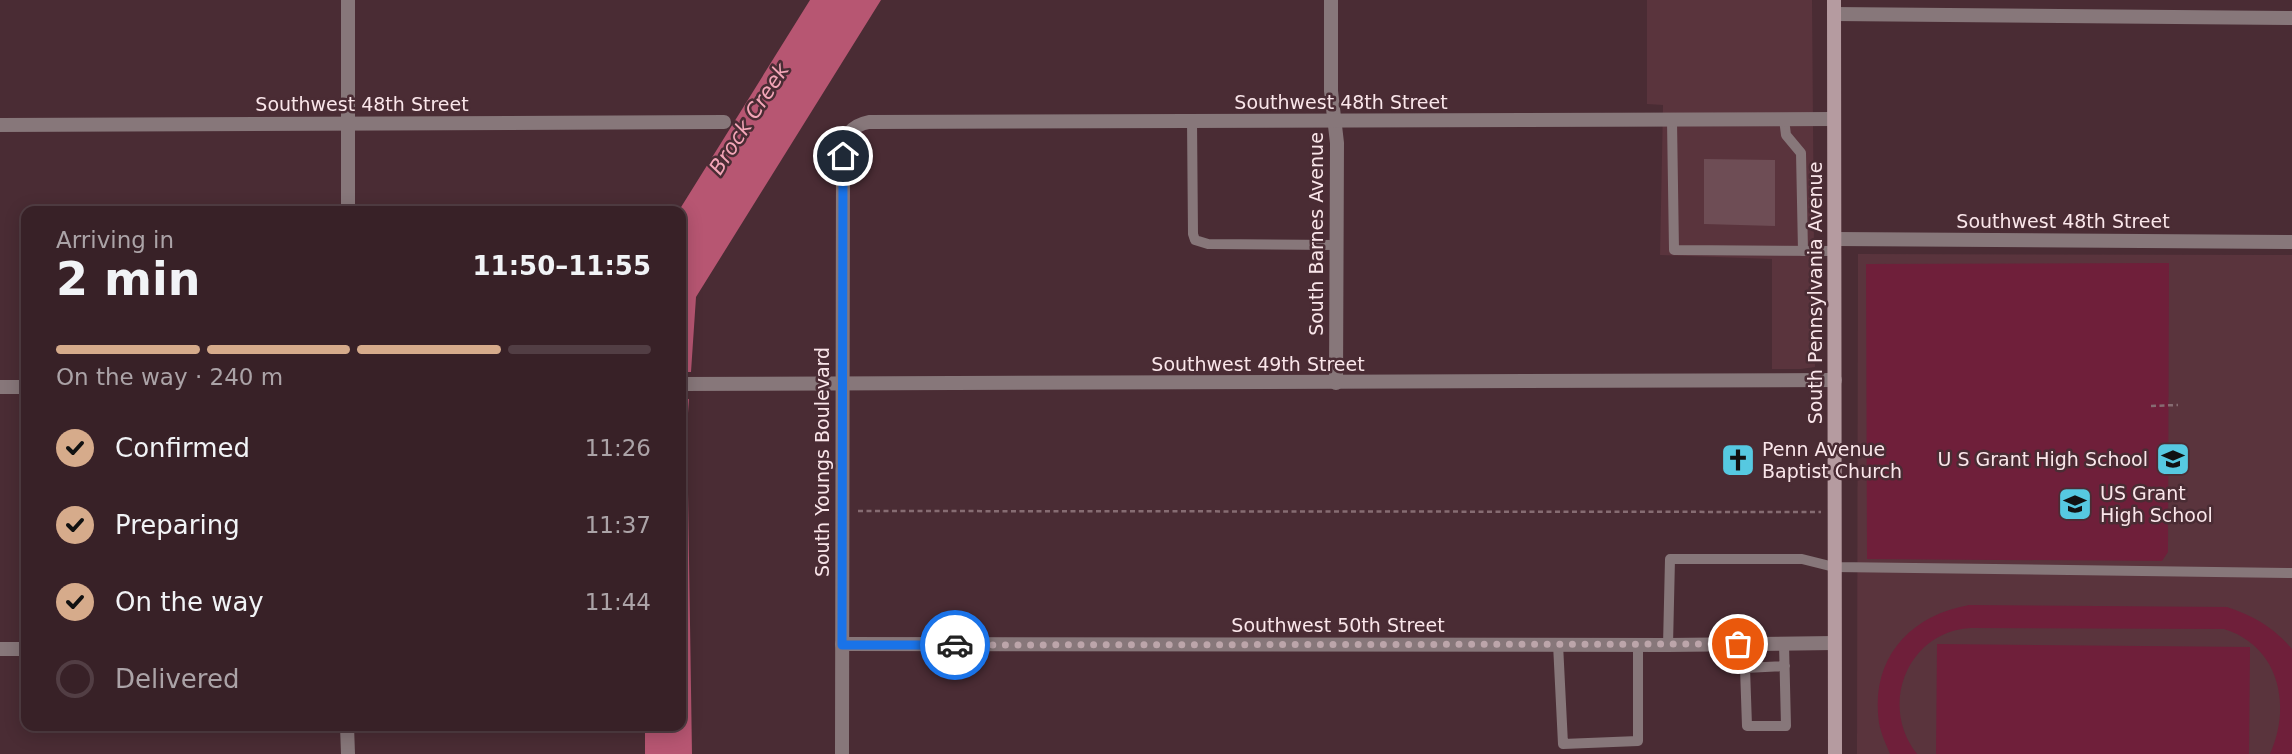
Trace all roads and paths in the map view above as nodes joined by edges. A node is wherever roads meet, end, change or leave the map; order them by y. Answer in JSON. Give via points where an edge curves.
{"nodes":[{"id":1,"x":348,"y":0,"type":"edge"},
{"id":2,"x":1331,"y":0,"type":"edge"},
{"id":3,"x":1834,"y":7,"type":"edge"},
{"id":4,"x":2292,"y":19,"type":"edge"},
{"id":5,"x":1784,"y":119,"type":"junction"},
{"id":6,"x":1834,"y":119,"type":"junction"},
{"id":7,"x":1192,"y":121,"type":"junction"},
{"id":8,"x":1334,"y":121,"type":"junction"},
{"id":9,"x":1672,"y":121,"type":"junction"},
{"id":10,"x":724,"y":122,"type":"dead end"},
{"id":11,"x":348,"y":123,"type":"junction"},
{"id":12,"x":0,"y":125,"type":"edge"},
{"id":13,"x":849,"y":130,"type":"joint"},
{"id":14,"x":348,"y":206,"type":"edge"},
{"id":15,"x":2292,"y":242,"type":"edge"},
{"id":16,"x":1336,"y":244,"type":"junction"},
{"id":17,"x":1835,"y":245,"type":"junction"},
{"id":18,"x":1803,"y":251,"type":"junction"},
{"id":19,"x":1835,"y":380,"type":"junction"},
{"id":20,"x":1336,"y":383,"type":"junction"},
{"id":21,"x":686,"y":384,"type":"edge"},
{"id":22,"x":841,"y":384,"type":"junction"},
{"id":23,"x":0,"y":387,"type":"edge"},
{"id":24,"x":21,"y":387,"type":"edge"},
{"id":25,"x":2178,"y":405,"type":"dead end"},
{"id":26,"x":2151,"y":406,"type":"dead end"},
{"id":27,"x":842,"y":511,"type":"junction"},
{"id":28,"x":1834,"y":512,"type":"junction"},
{"id":29,"x":1834,"y":567,"type":"junction"},
{"id":30,"x":2292,"y":573,"type":"edge"},
{"id":31,"x":1834,"y":643,"type":"junction"},
{"id":32,"x":1784,"y":644,"type":"junction"},
{"id":33,"x":842,"y":645,"type":"junction"},
{"id":34,"x":1558,"y":645,"type":"junction"},
{"id":35,"x":1638,"y":645,"type":"junction"},
{"id":36,"x":1668,"y":645,"type":"junction"},
{"id":37,"x":0,"y":649,"type":"edge"},
{"id":38,"x":21,"y":649,"type":"edge"},
{"id":39,"x":1785,"y":666,"type":"junction"},
{"id":40,"x":347,"y":731,"type":"edge"},
{"id":41,"x":348,"y":754,"type":"edge"},
{"id":42,"x":842,"y":754,"type":"edge"},
{"id":43,"x":1835,"y":754,"type":"edge"}],
"edges":[{"from":1,"to":11,"type":"street"},
{"from":2,"to":8,"type":"street","name":"South Barnes Avenue"},
{"from":3,"to":4,"type":"street"},
{"from":3,"to":6,"type":"main road","name":"South Pennsylvania Avenue"},
{"from":5,"to":6,"type":"street","name":"Southwest 48th Street"},
{"from":5,"to":9,"type":"street","name":"Southwest 48th Street"},
{"from":5,"to":18,"type":"lane","via":[[1786,135],[1801,153]]},
{"from":6,"to":17,"type":"main road","name":"South Pennsylvania Avenue"},
{"from":7,"to":8,"type":"street","name":"Southwest 48th Street"},
{"from":7,"to":13,"type":"street","name":"Southwest 48th Street","via":[[869,122]]},
{"from":7,"to":16,"type":"lane","via":[[1195,240],[1208,244]]},
{"from":8,"to":9,"type":"street","name":"Southwest 48th Street"},
{"from":8,"to":16,"type":"street","name":"South Barnes Avenue"},
{"from":9,"to":18,"type":"lane","via":[[1674,250]]},
{"from":10,"to":11,"type":"street","name":"Southwest 48th Street"},
{"from":11,"to":12,"type":"street","name":"Southwest 48th Street"},
{"from":11,"to":14,"type":"street"},
{"from":13,"to":22,"type":"street","name":"South Youngs Boulevard","via":[[843,156]]},
{"from":15,"to":17,"type":"street","name":"Southwest 48th Street"},
{"from":16,"to":20,"type":"street","name":"South Barnes Avenue"},
{"from":17,"to":18,"type":"lane"},
{"from":17,"to":19,"type":"main road","name":"South Pennsylvania Avenue"},
{"from":19,"to":20,"type":"street","name":"Southwest 49th Street"},
{"from":19,"to":28,"type":"main road","name":"South Pennsylvania Avenue"},
{"from":20,"to":22,"type":"street","name":"Southwest 49th Street"},
{"from":21,"to":22,"type":"street","name":"Southwest 49th Street"},
{"from":22,"to":27,"type":"street","name":"South Youngs Boulevard"},
{"from":23,"to":24,"type":"street"},
{"from":25,"to":26,"type":"path"},
{"from":27,"to":28,"type":"path"},
{"from":27,"to":33,"type":"street","name":"South Youngs Boulevard"},
{"from":28,"to":29,"type":"main road","name":"South Pennsylvania Avenue"},
{"from":29,"to":30,"type":"lane"},
{"from":29,"to":31,"type":"main road","name":"South Pennsylvania Avenue"},
{"from":29,"to":36,"type":"lane","via":[[1802,559],[1670,559]]},
{"from":31,"to":32,"type":"street","name":"Southwest 50th Street"},
{"from":31,"to":43,"type":"main road","name":"South Pennsylvania Avenue"},
{"from":32,"to":36,"type":"street","name":"Southwest 50th Street"},
{"from":32,"to":39,"type":"lane"},
{"from":33,"to":34,"type":"street","name":"Southwest 50th Street"},
{"from":33,"to":42,"type":"street","name":"South Youngs Boulevard"},
{"from":34,"to":35,"type":"street","name":"Southwest 50th Street"},
{"from":34,"to":35,"type":"lane","via":[[1563,744],[1638,741]]},
{"from":35,"to":36,"type":"street","name":"Southwest 50th Street"},
{"from":37,"to":38,"type":"street"},
{"from":39,"to":39,"type":"lane","via":[[1786,726],[1747,726],[1745,668]]},
{"from":40,"to":41,"type":"street"}]}
